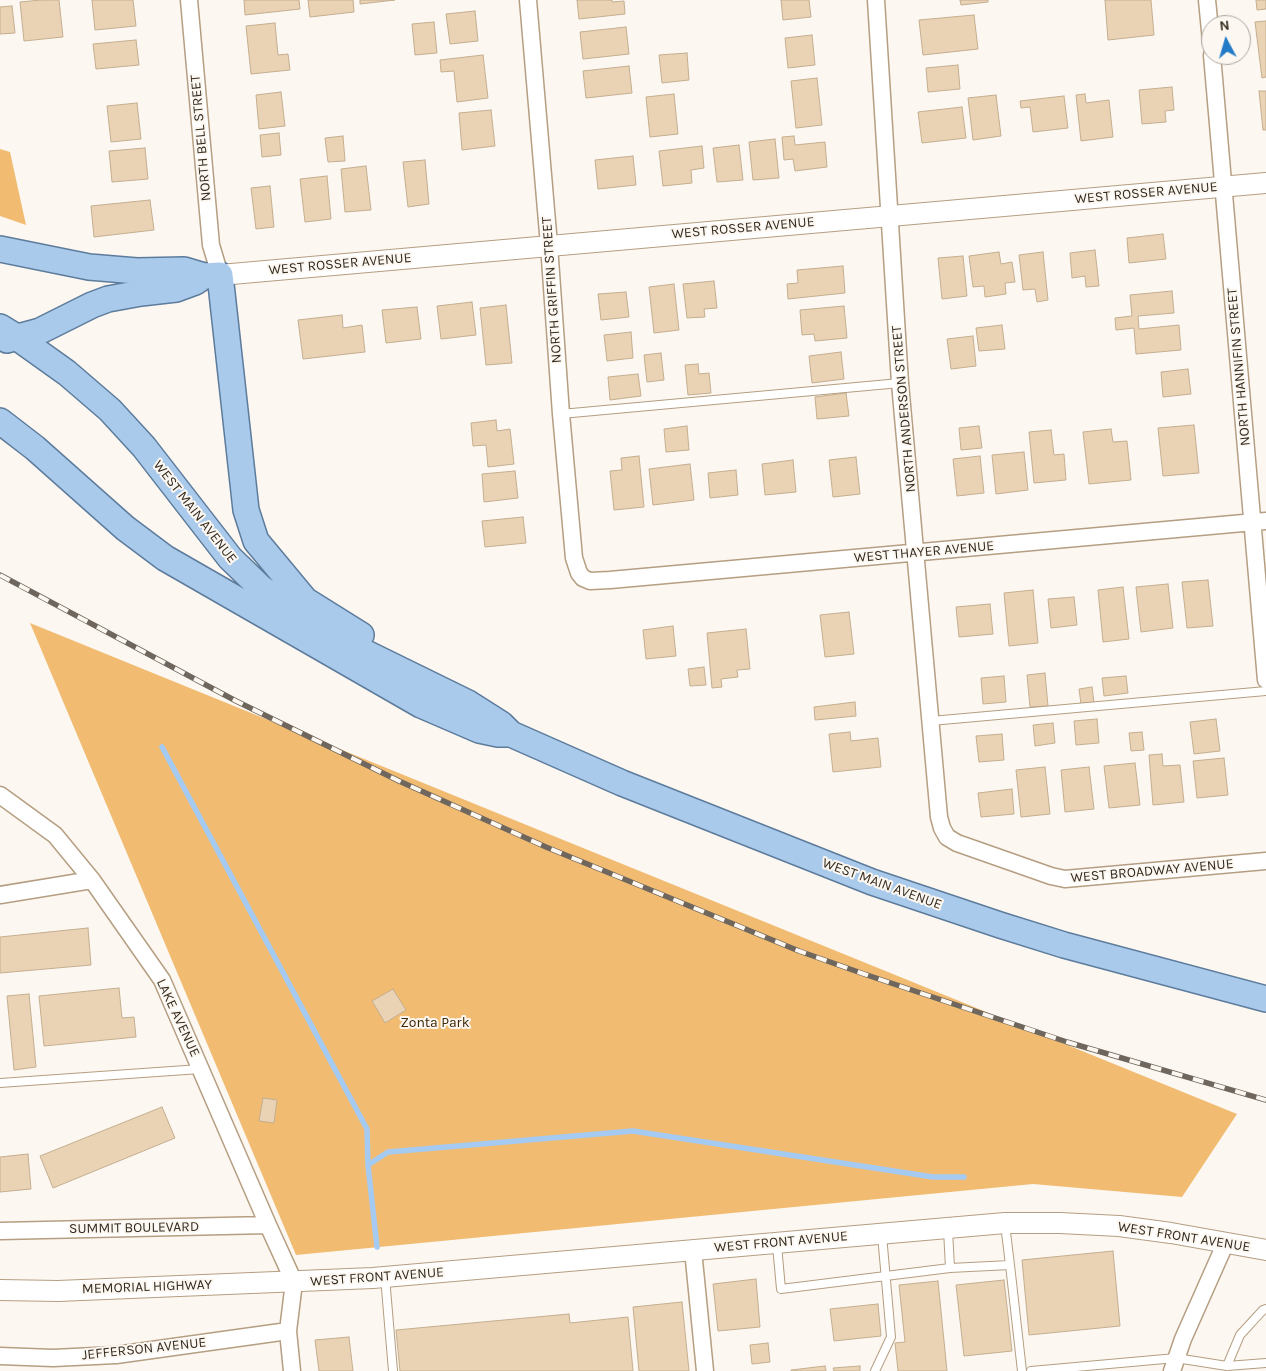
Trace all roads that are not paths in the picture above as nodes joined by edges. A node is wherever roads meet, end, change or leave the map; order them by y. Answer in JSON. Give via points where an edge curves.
{"nodes":[{"id":1,"x":189,"y":0,"type":"edge"},
{"id":2,"x":528,"y":0,"type":"edge"},
{"id":3,"x":876,"y":0,"type":"edge"},
{"id":4,"x":1207,"y":0,"type":"edge"},
{"id":5,"x":1208,"y":15,"type":"edge"},
{"id":6,"x":1213,"y":65,"type":"edge"},
{"id":7,"x":1266,"y":182,"type":"edge"},
{"id":8,"x":1224,"y":186,"type":"junction"},
{"id":9,"x":890,"y":215,"type":"junction"},
{"id":10,"x":549,"y":245,"type":"junction"},
{"id":11,"x":0,"y":250,"type":"edge"},
{"id":12,"x":212,"y":275,"type":"junction"},
{"id":13,"x":6,"y":336,"type":"edge"},
{"id":14,"x":900,"y":384,"type":"junction"},
{"id":15,"x":561,"y":414,"type":"junction"},
{"id":16,"x":0,"y":421,"type":"edge"},
{"id":17,"x":1259,"y":521,"type":"edge"},
{"id":18,"x":916,"y":553,"type":"junction"},
{"id":19,"x":583,"y":578,"type":"joint"},
{"id":20,"x":1266,"y":680,"type":"edge"},
{"id":21,"x":441,"y":690,"type":"junction"},
{"id":22,"x":1266,"y":691,"type":"edge"},
{"id":23,"x":930,"y":721,"type":"junction"},
{"id":24,"x":511,"y":734,"type":"junction"},
{"id":25,"x":0,"y":795,"type":"edge"},
{"id":26,"x":939,"y":817,"type":"joint"},
{"id":27,"x":1266,"y":861,"type":"edge"},
{"id":28,"x":92,"y":880,"type":"junction"},
{"id":29,"x":0,"y":895,"type":"edge"},
{"id":30,"x":1266,"y":999,"type":"edge"},
{"id":31,"x":201,"y":1069,"type":"junction"},
{"id":32,"x":0,"y":1084,"type":"edge"},
{"id":33,"x":1005,"y":1223,"type":"junction"},
{"id":34,"x":268,"y":1225,"type":"junction"},
{"id":35,"x":948,"y":1227,"type":"junction"},
{"id":36,"x":0,"y":1231,"type":"edge"},
{"id":37,"x":882,"y":1233,"type":"junction"},
{"id":38,"x":1226,"y":1242,"type":"junction"},
{"id":39,"x":777,"y":1243,"type":"junction"},
{"id":40,"x":693,"y":1250,"type":"junction"},
{"id":41,"x":1266,"y":1250,"type":"edge"},
{"id":42,"x":1010,"y":1265,"type":"junction"},
{"id":43,"x":950,"y":1268,"type":"junction"},
{"id":44,"x":385,"y":1277,"type":"junction"},
{"id":45,"x":885,"y":1277,"type":"junction"},
{"id":46,"x":294,"y":1282,"type":"junction"},
{"id":47,"x":0,"y":1290,"type":"edge"},
{"id":48,"x":1266,"y":1309,"type":"edge"},
{"id":49,"x":288,"y":1332,"type":"junction"},
{"id":50,"x":0,"y":1356,"type":"edge"},
{"id":51,"x":1266,"y":1363,"type":"edge"},
{"id":52,"x":1174,"y":1364,"type":"edge"},
{"id":53,"x":1228,"y":1366,"type":"junction"},
{"id":54,"x":292,"y":1371,"type":"edge"},
{"id":55,"x":393,"y":1371,"type":"edge"},
{"id":56,"x":705,"y":1371,"type":"edge"},
{"id":57,"x":875,"y":1371,"type":"edge"},
{"id":58,"x":1022,"y":1371,"type":"edge"},
{"id":59,"x":1031,"y":1371,"type":"edge"}],
"edges":[{"from":1,"to":12,"type":"street","name":"NORTH BELL STREET"},
{"from":2,"to":10,"type":"street","name":"NORTH GRIFFIN STREET"},
{"from":3,"to":9,"type":"street","name":"NORTH ANDERSON STREET"},
{"from":4,"to":5,"type":"street"},
{"from":6,"to":8,"type":"street","name":"NORTH HANNIFIN STREET"},
{"from":7,"to":8,"type":"street","name":"WEST ROSSER AVENUE"},
{"from":8,"to":9,"type":"street","name":"WEST ROSSER AVENUE"},
{"from":8,"to":17,"type":"street","name":"NORTH HANNIFIN STREET"},
{"from":9,"to":10,"type":"street","name":"WEST ROSSER AVENUE"},
{"from":9,"to":14,"type":"street","name":"NORTH ANDERSON STREET"},
{"from":10,"to":12,"type":"street","name":"WEST ROSSER AVENUE"},
{"from":10,"to":15,"type":"street","name":"NORTH GRIFFIN STREET"},
{"from":11,"to":12,"type":"main road","via":[[88,267],[137,271],[175,269]]},
{"from":12,"to":13,"type":"main road","via":[[176,289],[108,299],[40,331]]},
{"from":12,"to":21,"type":"main road","via":[[246,510],[256,541],[305,600],[404,662]]},
{"from":13,"to":21,"type":"main road","name":"WEST MAIN AVENUE","via":[[81,384],[122,423],[162,469],[224,551],[260,587],[302,619],[334,638]]},
{"from":14,"to":15,"type":"lane"},
{"from":14,"to":18,"type":"street","name":"NORTH ANDERSON STREET"},
{"from":15,"to":19,"type":"street","name":"NORTH GRIFFIN STREET","via":[[574,558]]},
{"from":16,"to":24,"type":"main road","name":"WEST MAIN AVENUE","via":[[165,558],[421,705],[479,730]]},
{"from":17,"to":18,"type":"street","name":"WEST THAYER AVENUE"},
{"from":17,"to":20,"type":"street","name":"NORTH HANNIFIN STREET"},
{"from":18,"to":19,"type":"street","name":"WEST THAYER AVENUE","via":[[610,580]]},
{"from":18,"to":23,"type":"street","name":"NORTH ANDERSON STREET"},
{"from":21,"to":24,"type":"main road","name":"WEST MAIN AVENUE","via":[[486,714]]},
{"from":22,"to":23,"type":"lane"},
{"from":23,"to":26,"type":"street","name":"NORTH ANDERSON STREET"},
{"from":24,"to":30,"type":"main road","name":"WEST MAIN AVENUE","via":[[622,783],[872,882],[1064,945]]},
{"from":25,"to":28,"type":"street","name":"LAKE AVENUE","via":[[55,835]]},
{"from":26,"to":27,"type":"street","name":"WEST BROADWAY AVENUE","via":[[947,837],[956,843],[1064,879]]},
{"from":28,"to":29,"type":"street"},
{"from":28,"to":31,"type":"street","name":"LAKE AVENUE","via":[[162,980]]},
{"from":31,"to":32,"type":"lane"},
{"from":31,"to":34,"type":"street","name":"LAKE AVENUE"},
{"from":33,"to":35,"type":"street","name":"WEST FRONT AVENUE"},
{"from":33,"to":38,"type":"street","name":"WEST FRONT AVENUE","via":[[1119,1226]]},
{"from":33,"to":42,"type":"lane"},
{"from":34,"to":36,"type":"street","name":"SUMMIT BOULEVARD"},
{"from":34,"to":46,"type":"street","name":"LAKE AVENUE"},
{"from":35,"to":37,"type":"street","name":"WEST FRONT AVENUE"},
{"from":35,"to":43,"type":"lane"},
{"from":37,"to":39,"type":"street","name":"WEST FRONT AVENUE"},
{"from":37,"to":45,"type":"lane"},
{"from":38,"to":41,"type":"street","name":"WEST FRONT AVENUE"},
{"from":38,"to":52,"type":"street"},
{"from":39,"to":40,"type":"street","name":"WEST FRONT AVENUE"},
{"from":39,"to":45,"type":"lane","via":[[781,1290]]},
{"from":40,"to":44,"type":"street","name":"WEST FRONT AVENUE"},
{"from":40,"to":56,"type":"street"},
{"from":42,"to":43,"type":"lane"},
{"from":42,"to":58,"type":"lane"},
{"from":43,"to":45,"type":"lane"},
{"from":44,"to":46,"type":"street","name":"WEST FRONT AVENUE"},
{"from":44,"to":55,"type":"lane"},
{"from":45,"to":57,"type":"lane","via":[[891,1337]]},
{"from":46,"to":47,"type":"street","name":"MEMORIAL HIGHWAY","via":[[58,1291]]},
{"from":46,"to":49,"type":"street"},
{"from":48,"to":53,"type":"lane","via":[[1240,1335]]},
{"from":49,"to":50,"type":"street","name":"JEFFERSON AVENUE","via":[[116,1355]]},
{"from":49,"to":54,"type":"street"},
{"from":51,"to":53,"type":"lane"},
{"from":52,"to":53,"type":"lane"},
{"from":52,"to":59,"type":"lane"}]}
